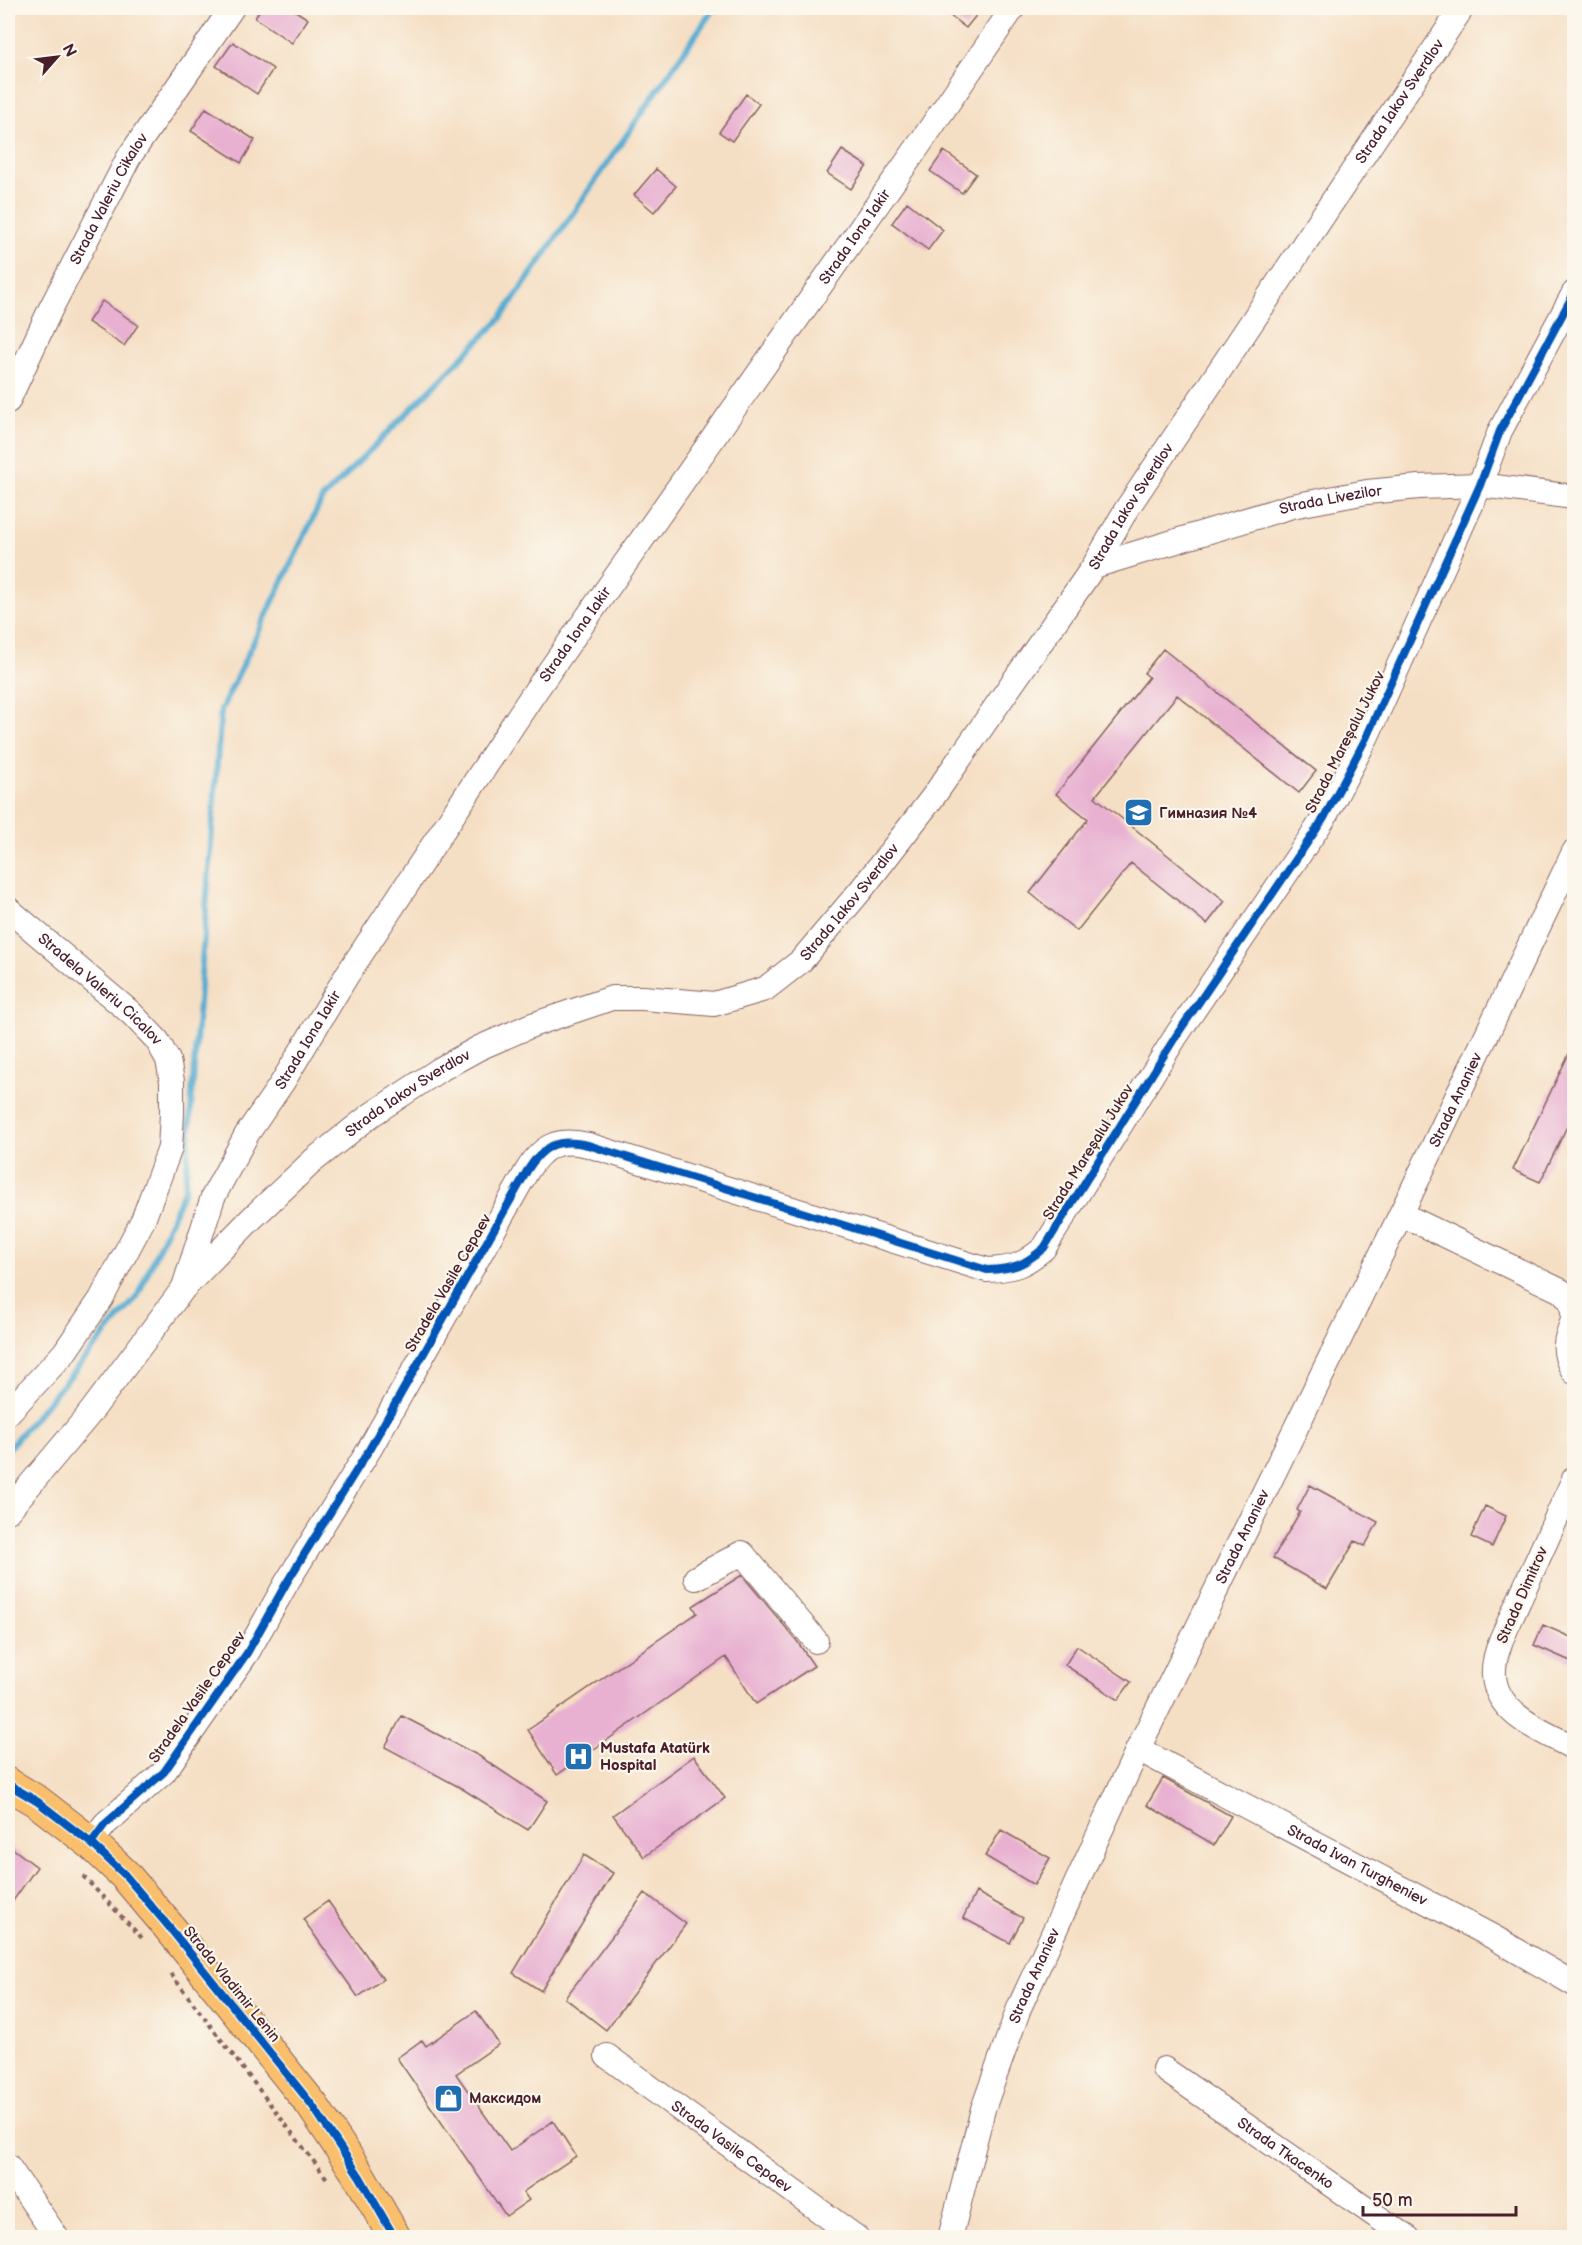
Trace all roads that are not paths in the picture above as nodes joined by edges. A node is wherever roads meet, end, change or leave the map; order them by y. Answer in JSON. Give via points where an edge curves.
{"nodes":[{"id":1,"x":232,"y":8,"type":"edge"},
{"id":2,"x":1013,"y":8,"type":"edge"},
{"id":3,"x":1462,"y":8,"type":"edge"},
{"id":4,"x":1575,"y":293,"type":"edge"},
{"id":5,"x":8,"y":401,"type":"edge"},
{"id":6,"x":1480,"y":485,"type":"junction"},
{"id":7,"x":1575,"y":497,"type":"edge"},
{"id":8,"x":1094,"y":566,"type":"junction"},
{"id":9,"x":1575,"y":852,"type":"edge"},
{"id":10,"x":8,"y":909,"type":"edge"},
{"id":11,"x":1401,"y":1214,"type":"junction"},
{"id":12,"x":1027,"y":1262,"type":"joint"},
{"id":13,"x":183,"y":1289,"type":"junction"},
{"id":14,"x":1575,"y":1318,"type":"edge"},
{"id":15,"x":1575,"y":1372,"type":"edge"},
{"id":16,"x":8,"y":1413,"type":"edge"},
{"id":17,"x":1575,"y":1479,"type":"edge"},
{"id":18,"x":8,"y":1511,"type":"edge"},
{"id":19,"x":696,"y":1578,"type":"dead end"},
{"id":20,"x":816,"y":1641,"type":"dead end"},
{"id":21,"x":1575,"y":1748,"type":"edge"},
{"id":22,"x":1138,"y":1749,"type":"junction"},
{"id":23,"x":8,"y":1784,"type":"edge"},
{"id":24,"x":91,"y":1843,"type":"junction"},
{"id":25,"x":1575,"y":1984,"type":"edge"},
{"id":26,"x":607,"y":2056,"type":"dead end"},
{"id":27,"x":1164,"y":2069,"type":"dead end"},
{"id":28,"x":8,"y":2166,"type":"edge"},
{"id":29,"x":57,"y":2238,"type":"edge"},
{"id":30,"x":395,"y":2238,"type":"edge"},
{"id":31,"x":857,"y":2238,"type":"edge"},
{"id":32,"x":950,"y":2238,"type":"edge"},
{"id":33,"x":1408,"y":2238,"type":"edge"}],
"edges":[{"from":1,"to":5,"type":"street","name":"Strada Valeriu Cikalov","via":[[129,157]]},
{"from":2,"to":13,"type":"street","name":"Strada Iona Iakir","via":[[534,693],[353,966],[247,1134],[213,1197]]},
{"from":3,"to":8,"type":"street","name":"Strada Iakov Sverdlov","via":[[1126,510]]},
{"from":4,"to":6,"type":"street","name":"Strada Mareșalul Jukov","via":[[1500,431]]},
{"from":6,"to":7,"type":"street","name":"Strada Livezilor"},
{"from":6,"to":8,"type":"street","name":"Strada Livezilor","via":[[1367,492],[1292,506]]},
{"from":6,"to":12,"type":"street","name":"Strada Mareșalul Jukov","via":[[1366,738],[1323,818],[1176,1036],[1044,1248]]},
{"from":8,"to":13,"type":"street","name":"Strada Iakov Sverdlov","via":[[933,797],[801,961],[765,989],[714,1004],[612,998],[532,1024],[479,1048],[371,1115],[314,1160]]},
{"from":9,"to":11,"type":"street","name":"Strada Ananiev"},
{"from":10,"to":16,"type":"street","name":"Stradela Valeriu Cicalov","via":[[131,1013],[157,1040],[168,1060],[172,1081],[170,1148],[143,1220],[101,1299],[64,1353]]},
{"from":11,"to":14,"type":"street","via":[[1561,1291],[1571,1302]]},
{"from":11,"to":22,"type":"street","name":"Strada Ananiev"},
{"from":12,"to":24,"type":"street","name":"Stradela Vasile Cepaev","via":[[1010,1269],[987,1270],[588,1145],[553,1144],[537,1155],[527,1171],[369,1450],[247,1653],[164,1772],[105,1824]]},
{"from":13,"to":18,"type":"street","name":"Strada Iakov Sverdlov","via":[[87,1417]]},
{"from":14,"to":15,"type":"street","via":[[1565,1348],[1567,1361]]},
{"from":17,"to":21,"type":"street","name":"Strada Dimitrov","via":[[1501,1640],[1493,1678],[1508,1708]]},
{"from":19,"to":20,"type":"street","via":[[742,1554]]},
{"from":22,"to":25,"type":"street","name":"Strada Ivan Turgheniev"},
{"from":22,"to":32,"type":"street","name":"Strada Ananiev","via":[[1019,2008],[983,2109]]},
{"from":23,"to":24,"type":"main road","name":"Strada Vladimir Lenin"},
{"from":24,"to":30,"type":"main road","name":"Strada Vladimir Lenin","via":[[162,1918],[312,2104]]},
{"from":26,"to":31,"type":"street","name":"Strada Vasile Cepaev"},
{"from":27,"to":33,"type":"street","name":"Strada Tkacenko"},
{"from":28,"to":29,"type":"street"}]}
